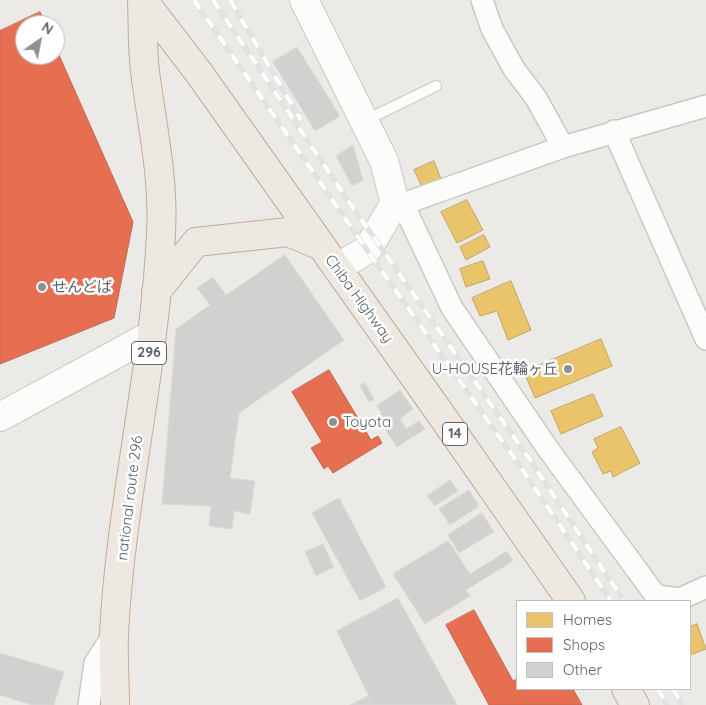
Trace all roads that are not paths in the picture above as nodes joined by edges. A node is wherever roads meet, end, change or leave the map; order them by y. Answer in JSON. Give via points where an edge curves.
{"nodes":[{"id":1,"x":143,"y":0,"type":"edge"},
{"id":2,"x":304,"y":0,"type":"edge"},
{"id":3,"x":482,"y":0,"type":"edge"},
{"id":4,"x":436,"y":86,"type":"dead end"},
{"id":5,"x":706,"y":106,"type":"edge"},
{"id":6,"x":364,"y":122,"type":"junction"},
{"id":7,"x":614,"y":131,"type":"junction"},
{"id":8,"x":563,"y":147,"type":"junction"},
{"id":9,"x":399,"y":204,"type":"junction"},
{"id":10,"x":319,"y":244,"type":"junction"},
{"id":11,"x":337,"y":268,"type":"junction"},
{"id":12,"x":156,"y":292,"type":"junction"},
{"id":13,"x":151,"y":335,"type":"junction"},
{"id":14,"x":706,"y":339,"type":"edge"},
{"id":15,"x":0,"y":417,"type":"edge"},
{"id":16,"x":706,"y":587,"type":"edge"},
{"id":17,"x":570,"y":600,"type":"edge"},
{"id":18,"x":114,"y":634,"type":"junction"},
{"id":19,"x":627,"y":690,"type":"edge"},
{"id":20,"x":89,"y":705,"type":"edge"},
{"id":21,"x":115,"y":705,"type":"edge"},
{"id":22,"x":635,"y":705,"type":"edge"}],
"edges":[{"from":1,"to":10,"type":"highway","name":"Chiba Highway","number":"14","via":[[199,73]]},
{"from":1,"to":12,"type":"highway","name":"national route 296","number":"296","via":[[145,77],[162,200]]},
{"from":2,"to":6,"type":"street"},
{"from":3,"to":8,"type":"street","via":[[492,30]]},
{"from":4,"to":6,"type":"lane"},
{"from":5,"to":7,"type":"street"},
{"from":6,"to":9,"type":"street","via":[[384,161]]},
{"from":7,"to":8,"type":"street"},
{"from":7,"to":14,"type":"street"},
{"from":8,"to":9,"type":"street"},
{"from":9,"to":11,"type":"street","via":[[366,250]]},
{"from":9,"to":16,"type":"street","via":[[452,308],[548,449],[656,596],[680,600]]},
{"from":10,"to":11,"type":"highway","name":"Chiba Highway","number":"14"},
{"from":10,"to":12,"type":"highway","via":[[288,232],[196,242]]},
{"from":11,"to":17,"type":"highway","name":"Chiba Highway","number":"14"},
{"from":12,"to":13,"type":"highway","name":"national route 296","number":"296"},
{"from":13,"to":15,"type":"street"},
{"from":13,"to":18,"type":"highway","name":"national route 296","number":"296","via":[[128,499]]},
{"from":18,"to":20,"type":"street","via":[[95,662]]},
{"from":18,"to":21,"type":"highway","name":"national route 296","number":"296"},
{"from":19,"to":22,"type":"highway"}]}
